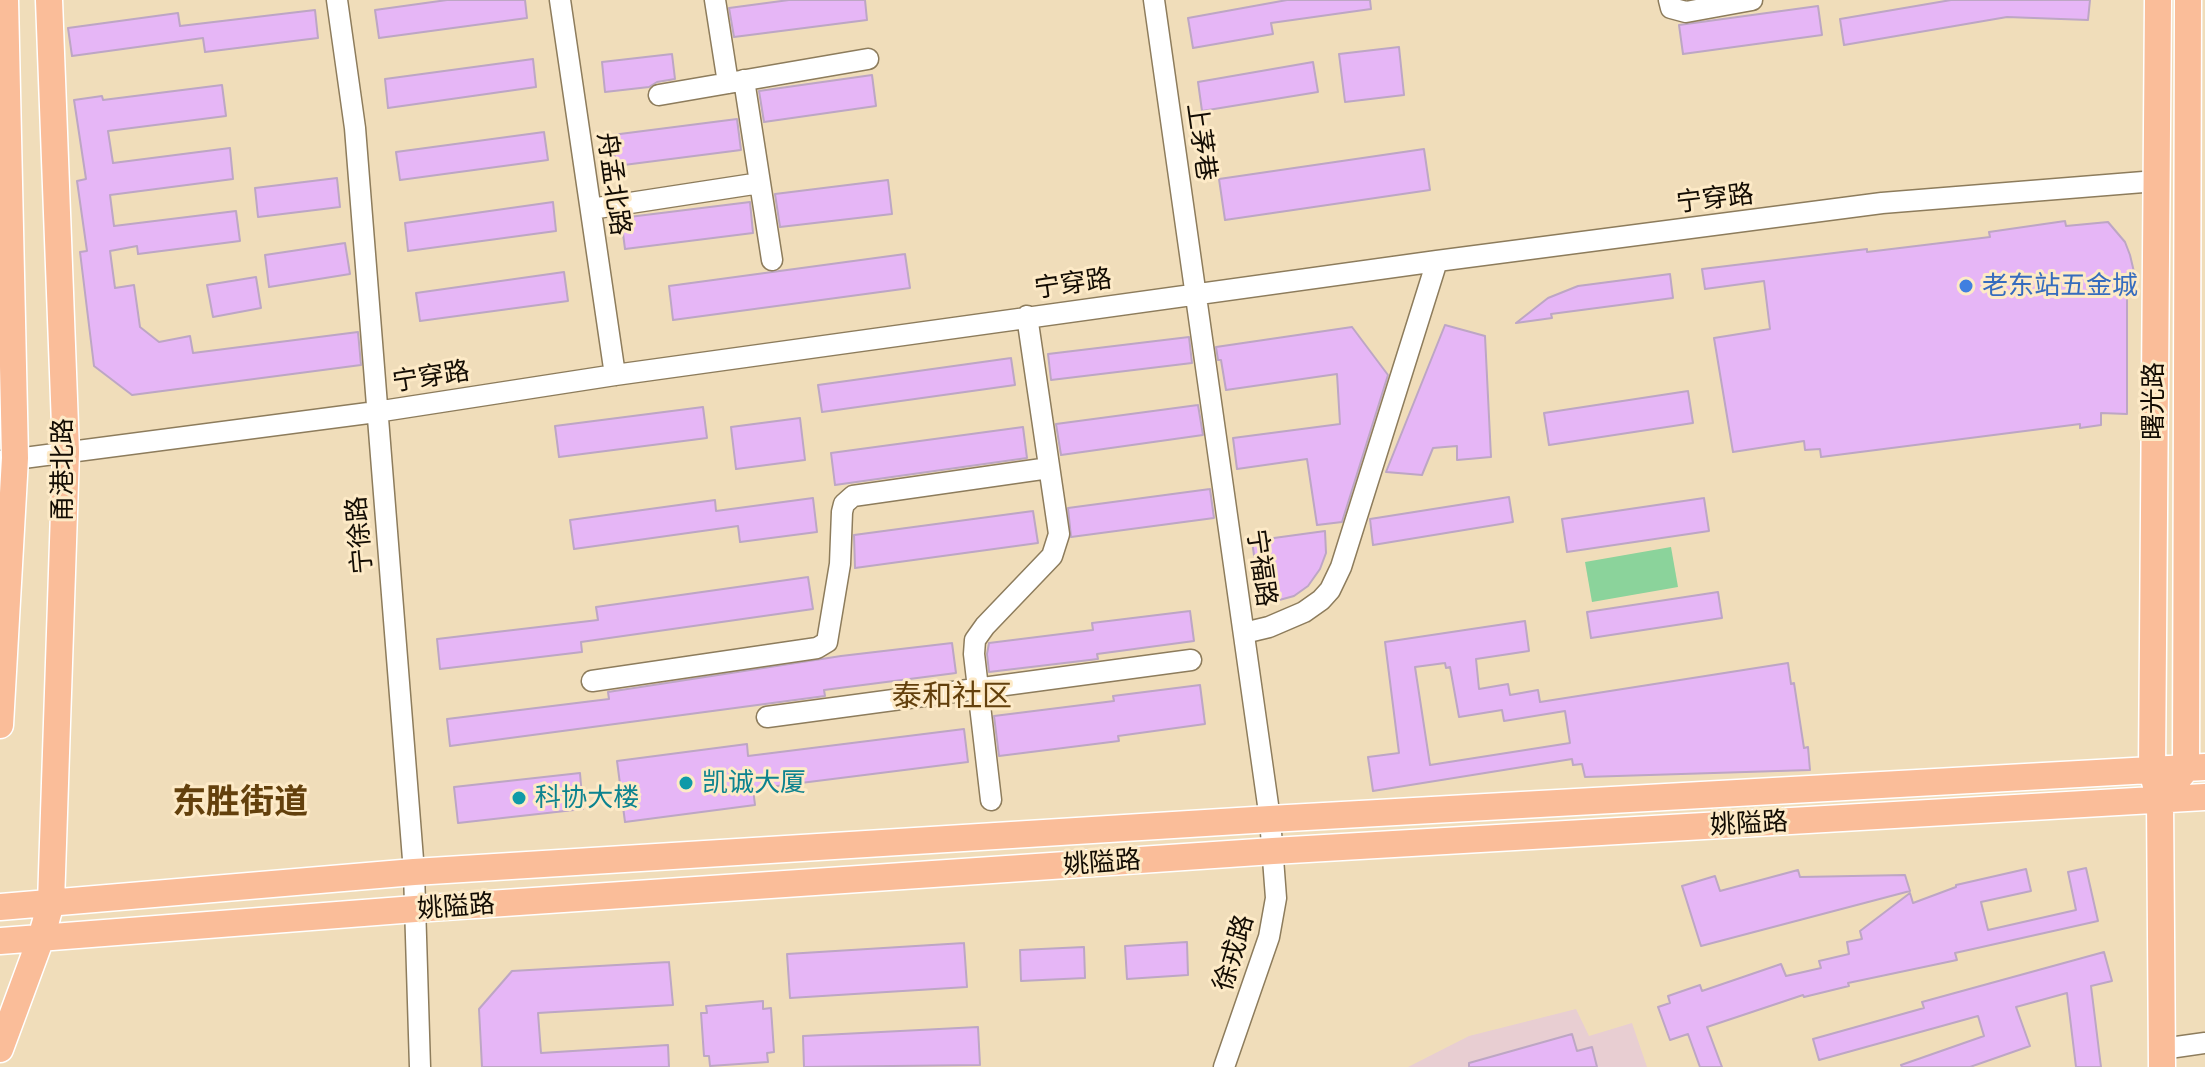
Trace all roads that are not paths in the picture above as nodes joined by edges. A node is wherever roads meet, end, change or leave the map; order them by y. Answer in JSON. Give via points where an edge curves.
{"nodes":[{"id":1,"x":5,"y":0,"type":"edge"},
{"id":2,"x":49,"y":0,"type":"edge"},
{"id":3,"x":337,"y":0,"type":"edge"},
{"id":4,"x":560,"y":0,"type":"edge"},
{"id":5,"x":715,"y":0,"type":"edge"},
{"id":6,"x":1154,"y":0,"type":"edge"},
{"id":7,"x":1669,"y":0,"type":"edge"},
{"id":8,"x":1752,"y":0,"type":"edge"},
{"id":9,"x":2158,"y":0,"type":"edge"},
{"id":10,"x":2188,"y":0,"type":"edge"},
{"id":11,"x":868,"y":59,"type":"dead end"},
{"id":12,"x":736,"y":82,"type":"junction"},
{"id":13,"x":659,"y":95,"type":"dead end"},
{"id":14,"x":2156,"y":181,"type":"junction"},
{"id":15,"x":760,"y":183,"type":"junction"},
{"id":16,"x":591,"y":209,"type":"junction"},
{"id":17,"x":772,"y":260,"type":"dead end"},
{"id":18,"x":1437,"y":261,"type":"junction"},
{"id":19,"x":1197,"y":292,"type":"junction"},
{"id":20,"x":1027,"y":316,"type":"junction"},
{"id":21,"x":615,"y":375,"type":"junction"},
{"id":22,"x":376,"y":412,"type":"junction"},
{"id":23,"x":66,"y":452,"type":"junction"},
{"id":24,"x":2196,"y":454,"type":"edge"},
{"id":25,"x":8,"y":459,"type":"edge"},
{"id":26,"x":1049,"y":468,"type":"junction"},
{"id":27,"x":1244,"y":633,"type":"junction"},
{"id":28,"x":1191,"y":660,"type":"dead end"},
{"id":29,"x":592,"y":681,"type":"dead end"},
{"id":30,"x":978,"y":689,"type":"junction"},
{"id":31,"x":767,"y":717,"type":"dead end"},
{"id":32,"x":0,"y":725,"type":"edge"},
{"id":33,"x":2195,"y":768,"type":"edge"},
{"id":34,"x":2152,"y":771,"type":"junction"},
{"id":35,"x":2205,"y":797,"type":"edge"},
{"id":36,"x":991,"y":800,"type":"dead end"},
{"id":37,"x":2160,"y":800,"type":"junction"},
{"id":38,"x":1270,"y":819,"type":"junction"},
{"id":39,"x":1273,"y":851,"type":"junction"},
{"id":40,"x":414,"y":872,"type":"junction"},
{"id":41,"x":51,"y":903,"type":"junction"},
{"id":42,"x":0,"y":907,"type":"edge"},
{"id":43,"x":415,"y":909,"type":"junction"},
{"id":44,"x":41,"y":938,"type":"junction"},
{"id":45,"x":0,"y":941,"type":"edge"},
{"id":46,"x":2205,"y":1043,"type":"edge"},
{"id":47,"x":0,"y":1049,"type":"edge"},
{"id":48,"x":2162,"y":1058,"type":"edge"},
{"id":49,"x":420,"y":1067,"type":"edge"},
{"id":50,"x":1224,"y":1067,"type":"edge"}],
"edges":[{"from":1,"to":25,"type":"main road","name":"甬港北路"},
{"from":2,"to":23,"type":"main road","name":"甬港北路"},
{"from":3,"to":22,"type":"street","name":"宁徐路","via":[[355,128]]},
{"from":4,"to":16,"type":"street","name":"舟孟北路"},
{"from":5,"to":12,"type":"street"},
{"from":6,"to":19,"type":"street","name":"上茅巷"},
{"from":7,"to":8,"type":"street","via":[[1671,8],[1686,12]]},
{"from":9,"to":14,"type":"main road","name":"曙光路"},
{"from":10,"to":24,"type":"main road","name":"曙光路"},
{"from":11,"to":12,"type":"street"},
{"from":12,"to":13,"type":"street"},
{"from":12,"to":15,"type":"street"},
{"from":14,"to":18,"type":"street","name":"宁穿路","via":[[1882,203]]},
{"from":14,"to":34,"type":"main road","name":"曙光路"},
{"from":15,"to":16,"type":"street"},
{"from":15,"to":17,"type":"street"},
{"from":16,"to":21,"type":"street","name":"舟孟北路"},
{"from":18,"to":19,"type":"street","name":"宁穿路"},
{"from":18,"to":27,"type":"street","via":[[1330,590],[1304,612]]},
{"from":19,"to":20,"type":"street","name":"宁穿路"},
{"from":19,"to":27,"type":"street","name":"宁福路"},
{"from":20,"to":21,"type":"street","name":"宁穿路"},
{"from":20,"to":26,"type":"street"},
{"from":21,"to":22,"type":"street","name":"宁穿路"},
{"from":22,"to":23,"type":"street","name":"宁穿路"},
{"from":22,"to":40,"type":"street","name":"宁徐路"},
{"from":23,"to":25,"type":"street","name":"宁穿路"},
{"from":23,"to":41,"type":"main road","name":"甬港北路"},
{"from":24,"to":33,"type":"main road","name":"曙光路"},
{"from":25,"to":32,"type":"main road","name":"甬港北路"},
{"from":26,"to":29,"type":"street","via":[[853,496],[842,512],[827,642],[817,648]]},
{"from":26,"to":30,"type":"street","via":[[1057,545],[975,640]]},
{"from":27,"to":38,"type":"street","name":"宁福路"},
{"from":28,"to":30,"type":"street"},
{"from":30,"to":31,"type":"street"},
{"from":30,"to":36,"type":"street"},
{"from":33,"to":34,"type":"main road","name":"姚隘路"},
{"from":33,"to":37,"type":"main road"},
{"from":34,"to":37,"type":"main road","name":"曙光路"},
{"from":34,"to":38,"type":"main road","name":"姚隘路"},
{"from":35,"to":37,"type":"main road","name":"姚隘路"},
{"from":37,"to":39,"type":"main road","name":"姚隘路"},
{"from":37,"to":48,"type":"main road","name":"曙光路"},
{"from":38,"to":39,"type":"street","name":"宁福路"},
{"from":38,"to":40,"type":"main road","name":"姚隘路"},
{"from":39,"to":43,"type":"main road","name":"姚隘路"},
{"from":39,"to":50,"type":"street","name":"徐戎路","via":[[1276,898],[1269,937]]},
{"from":40,"to":41,"type":"main road","name":"姚隘路"},
{"from":40,"to":43,"type":"street","name":"宁徐路"},
{"from":41,"to":42,"type":"main road","name":"姚隘路"},
{"from":41,"to":44,"type":"main road","name":"甬港北路"},
{"from":43,"to":44,"type":"main road","name":"姚隘路"},
{"from":43,"to":49,"type":"street","name":"宁徐路"},
{"from":44,"to":45,"type":"main road","name":"姚隘路"},
{"from":44,"to":47,"type":"main road","name":"甬港北路"},
{"from":46,"to":48,"type":"street"}]}
